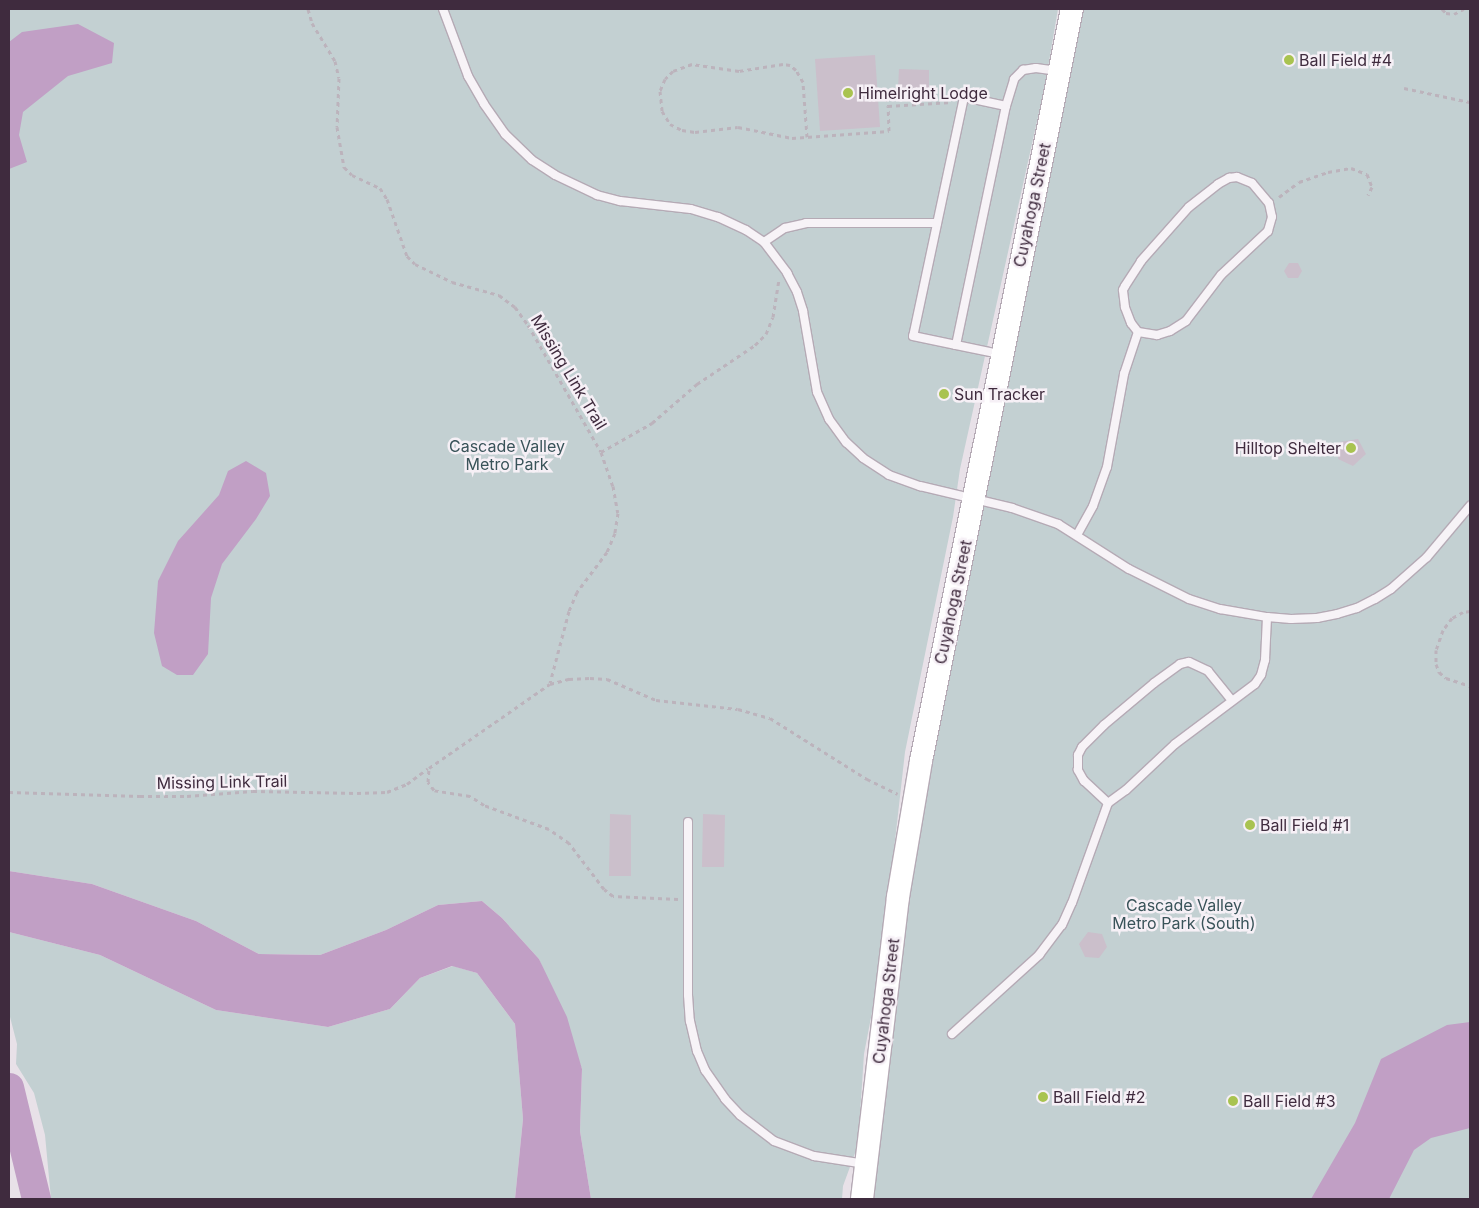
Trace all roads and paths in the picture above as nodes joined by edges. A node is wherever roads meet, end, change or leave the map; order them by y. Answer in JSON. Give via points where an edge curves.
{"nodes":[{"id":1,"x":308,"y":9,"type":"edge"},
{"id":2,"x":443,"y":9,"type":"edge"},
{"id":3,"x":1072,"y":9,"type":"edge"},
{"id":4,"x":1442,"y":9,"type":"edge"},
{"id":5,"x":1464,"y":9,"type":"edge"},
{"id":6,"x":1060,"y":72,"type":"junction"},
{"id":7,"x":1404,"y":88,"type":"dead end"},
{"id":8,"x":887,"y":89,"type":"dead end"},
{"id":9,"x":963,"y":101,"type":"junction"},
{"id":10,"x":1470,"y":102,"type":"edge"},
{"id":11,"x":888,"y":106,"type":"junction"},
{"id":12,"x":1006,"y":106,"type":"junction"},
{"id":13,"x":807,"y":137,"type":"junction"},
{"id":14,"x":1368,"y":195,"type":"dead end"},
{"id":15,"x":1276,"y":199,"type":"dead end"},
{"id":16,"x":937,"y":223,"type":"junction"},
{"id":17,"x":764,"y":242,"type":"junction"},
{"id":18,"x":784,"y":269,"type":"junction"},
{"id":19,"x":1138,"y":332,"type":"junction"},
{"id":20,"x":956,"y":345,"type":"junction"},
{"id":21,"x":1002,"y":354,"type":"junction"},
{"id":22,"x":600,"y":449,"type":"junction"},
{"id":23,"x":974,"y":499,"type":"junction"},
{"id":24,"x":1470,"y":506,"type":"edge"},
{"id":25,"x":1077,"y":535,"type":"junction"},
{"id":26,"x":1470,"y":612,"type":"edge"},
{"id":27,"x":1267,"y":618,"type":"junction"},
{"id":28,"x":550,"y":684,"type":"junction"},
{"id":29,"x":1470,"y":686,"type":"edge"},
{"id":30,"x":1232,"y":701,"type":"junction"},
{"id":31,"x":429,"y":768,"type":"junction"},
{"id":32,"x":9,"y":792,"type":"edge"},
{"id":33,"x":914,"y":802,"type":"junction"},
{"id":34,"x":1108,"y":803,"type":"junction"},
{"id":35,"x":688,"y":822,"type":"dead end"},
{"id":36,"x":688,"y":899,"type":"junction"},
{"id":37,"x":952,"y":1034,"type":"dead end"},
{"id":38,"x":867,"y":1165,"type":"junction"},
{"id":39,"x":862,"y":1199,"type":"edge"}],
"edges":[{"from":1,"to":22,"type":"path","name":"Missing Link Trail","via":[[312,23],[335,61],[339,78],[338,127],[344,166],[352,175],[380,188],[407,256],[415,264],[452,282],[499,295],[515,307]]},
{"from":2,"to":17,"type":"lane","via":[[468,76],[484,104],[505,134],[532,160],[597,195],[620,202],[691,209],[718,217]]},
{"from":3,"to":6,"type":"street","name":"Cuyahoga Street"},
{"from":4,"to":5,"type":"path","via":[[1454,14]]},
{"from":6,"to":12,"type":"lane","via":[[1036,68],[1023,70],[1014,80]]},
{"from":6,"to":21,"type":"street","name":"Cuyahoga Street"},
{"from":7,"to":10,"type":"path"},
{"from":8,"to":11,"type":"path"},
{"from":9,"to":11,"type":"path"},
{"from":9,"to":12,"type":"lane","via":[[964,97]]},
{"from":9,"to":16,"type":"lane"},
{"from":11,"to":13,"type":"path","via":[[889,131]]},
{"from":12,"to":20,"type":"lane"},
{"from":13,"to":13,"type":"path","via":[[776,136],[738,127],[695,132],[682,130],[670,124],[662,112],[660,91],[674,71],[692,64],[739,71],[790,65],[803,82]]},
{"from":14,"to":15,"type":"path","via":[[1372,188],[1367,174],[1351,168],[1299,182]]},
{"from":16,"to":17,"type":"lane","via":[[806,223],[785,228]]},
{"from":16,"to":20,"type":"lane","via":[[914,336]]},
{"from":17,"to":18,"type":"lane"},
{"from":18,"to":22,"type":"path","via":[[766,334],[744,353],[696,384],[652,423]]},
{"from":18,"to":23,"type":"lane","via":[[803,311],[817,392],[829,419],[846,442],[889,475]]},
{"from":19,"to":19,"type":"lane","via":[[1157,335],[1186,321],[1221,275],[1268,231],[1272,217],[1269,203],[1252,183],[1237,177],[1218,184],[1189,207],[1141,261],[1123,290],[1125,307]]},
{"from":19,"to":25,"type":"lane","via":[[1124,374],[1107,467]]},
{"from":20,"to":21,"type":"lane"},
{"from":21,"to":23,"type":"street","name":"Cuyahoga Street"},
{"from":22,"to":28,"type":"path","name":"Missing Link Trail","via":[[618,513],[616,533],[608,552],[574,598]]},
{"from":23,"to":25,"type":"lane","via":[[1037,516]]},
{"from":23,"to":33,"type":"street","name":"Cuyahoga Street"},
{"from":24,"to":27,"type":"lane","via":[[1427,557],[1375,599],[1357,608],[1317,618]]},
{"from":25,"to":27,"type":"lane","via":[[1129,569],[1189,599]]},
{"from":26,"to":29,"type":"path","via":[[1452,618],[1443,630],[1436,650],[1436,664],[1446,678]]},
{"from":27,"to":30,"type":"lane","via":[[1261,676]]},
{"from":28,"to":31,"type":"path","name":"Missing Link Trail"},
{"from":28,"to":33,"type":"path","via":[[569,679],[607,679],[656,700],[738,709],[770,718],[867,779]]},
{"from":30,"to":34,"type":"lane","via":[[1175,744]]},
{"from":30,"to":34,"type":"lane","via":[[1208,671],[1189,662],[1180,664],[1154,683],[1104,725],[1078,755],[1078,770],[1084,781]]},
{"from":31,"to":32,"type":"path","name":"Missing Link Trail","via":[[407,784],[387,792],[357,794],[253,791],[140,796]]},
{"from":31,"to":36,"type":"path","via":[[428,782],[434,790],[470,796],[563,838],[613,896]]},
{"from":33,"to":38,"type":"street","name":"Cuyahoga Street","via":[[898,897]]},
{"from":34,"to":37,"type":"lane","via":[[1062,925],[1039,955]]},
{"from":35,"to":36,"type":"lane"},
{"from":36,"to":38,"type":"lane","via":[[690,1021],[697,1051],[713,1084],[740,1115],[774,1141],[814,1156]]},
{"from":38,"to":39,"type":"street","name":"Cuyahoga Street"}]}
